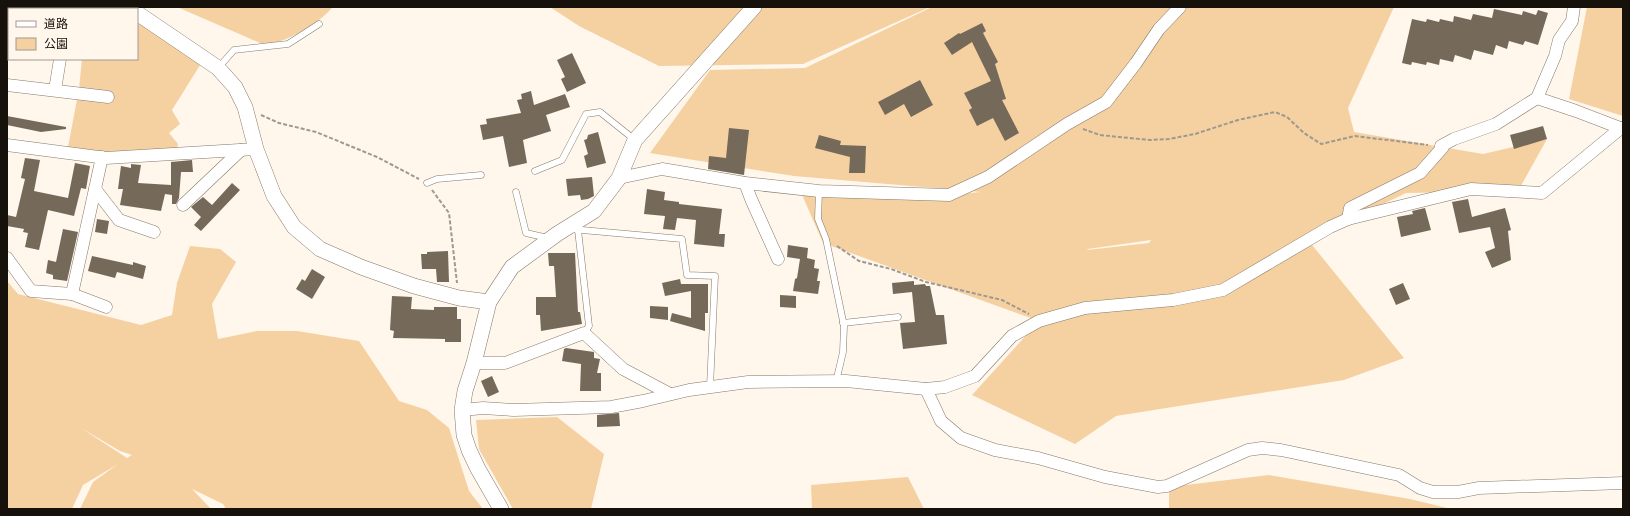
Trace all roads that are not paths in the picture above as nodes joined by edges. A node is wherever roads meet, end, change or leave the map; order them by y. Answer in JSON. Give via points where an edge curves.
{"nodes":[{"id":1,"x":754,"y":7,"type":"edge"},
{"id":2,"x":1180,"y":7,"type":"edge"},
{"id":3,"x":1574,"y":7,"type":"edge"},
{"id":4,"x":138,"y":13,"type":"edge"},
{"id":5,"x":319,"y":24,"type":"dead end"},
{"id":6,"x":60,"y":60,"type":"edge"},
{"id":7,"x":218,"y":68,"type":"junction"},
{"id":8,"x":7,"y":85,"type":"edge"},
{"id":9,"x":55,"y":90,"type":"junction"},
{"id":10,"x":108,"y":97,"type":"dead end"},
{"id":11,"x":1537,"y":98,"type":"junction"},
{"id":12,"x":1622,"y":129,"type":"edge"},
{"id":13,"x":635,"y":140,"type":"junction"},
{"id":14,"x":7,"y":145,"type":"edge"},
{"id":15,"x":256,"y":149,"type":"junction"},
{"id":16,"x":241,"y":150,"type":"junction"},
{"id":17,"x":102,"y":157,"type":"junction"},
{"id":18,"x":535,"y":171,"type":"dead end"},
{"id":19,"x":481,"y":174,"type":"dead end"},
{"id":20,"x":620,"y":178,"type":"junction"},
{"id":21,"x":427,"y":183,"type":"road end"},
{"id":22,"x":745,"y":183,"type":"junction"},
{"id":23,"x":95,"y":189,"type":"junction"},
{"id":24,"x":818,"y":191,"type":"junction"},
{"id":25,"x":516,"y":192,"type":"dead end"},
{"id":26,"x":183,"y":205,"type":"dead end"},
{"id":27,"x":1348,"y":219,"type":"junction"},
{"id":28,"x":572,"y":229,"type":"junction"},
{"id":29,"x":154,"y":232,"type":"dead end"},
{"id":30,"x":550,"y":239,"type":"junction"},
{"id":31,"x":7,"y":258,"type":"edge"},
{"id":32,"x":778,"y":259,"type":"dead end"},
{"id":33,"x":72,"y":294,"type":"junction"},
{"id":34,"x":489,"y":302,"type":"junction"},
{"id":35,"x":106,"y":307,"type":"dead end"},
{"id":36,"x":898,"y":317,"type":"dead end"},
{"id":37,"x":843,"y":323,"type":"junction"},
{"id":38,"x":584,"y":333,"type":"junction"},
{"id":39,"x":474,"y":363,"type":"junction"},
{"id":40,"x":836,"y":382,"type":"junction"},
{"id":41,"x":710,"y":387,"type":"junction"},
{"id":42,"x":926,"y":389,"type":"junction"},
{"id":43,"x":670,"y":394,"type":"junction"},
{"id":44,"x":462,"y":410,"type":"junction"},
{"id":45,"x":1623,"y":483,"type":"edge"},
{"id":46,"x":501,"y":509,"type":"edge"}],
"edges":[{"from":1,"to":13,"type":"street"},
{"from":2,"to":24,"type":"street","via":[[1159,29],[1106,102],[1067,124],[988,177],[950,195]]},
{"from":3,"to":11,"type":"street","via":[[1572,21],[1559,40]]},
{"from":4,"to":7,"type":"street"},
{"from":5,"to":7,"type":"lane","via":[[288,44],[234,50]]},
{"from":6,"to":9,"type":"street"},
{"from":7,"to":15,"type":"street","via":[[235,87],[245,107]]},
{"from":8,"to":9,"type":"street"},
{"from":9,"to":10,"type":"street"},
{"from":11,"to":12,"type":"street"},
{"from":11,"to":27,"type":"street","via":[[1496,124],[1442,146],[1420,172],[1350,208]]},
{"from":12,"to":27,"type":"street","via":[[1542,193],[1471,189]]},
{"from":13,"to":18,"type":"lane","via":[[600,112],[586,114],[562,160]]},
{"from":13,"to":20,"type":"street"},
{"from":14,"to":17,"type":"street"},
{"from":15,"to":16,"type":"street"},
{"from":15,"to":34,"type":"street","via":[[274,196],[294,228],[320,249],[414,286],[459,298]]},
{"from":16,"to":17,"type":"street"},
{"from":16,"to":26,"type":"street"},
{"from":17,"to":23,"type":"street"},
{"from":19,"to":21,"type":"lane","via":[[438,179]]},
{"from":20,"to":22,"type":"street","via":[[662,169]]},
{"from":20,"to":28,"type":"street","via":[[594,211]]},
{"from":22,"to":24,"type":"street"},
{"from":22,"to":32,"type":"street"},
{"from":23,"to":29,"type":"street","via":[[119,220]]},
{"from":23,"to":33,"type":"street"},
{"from":24,"to":37,"type":"lane","via":[[818,219],[826,239]]},
{"from":25,"to":30,"type":"lane","via":[[526,233]]},
{"from":27,"to":42,"type":"street","via":[[1223,290],[1173,300],[1085,308],[1039,321],[1012,336],[975,376],[945,387]]},
{"from":28,"to":30,"type":"street"},
{"from":28,"to":38,"type":"lane","via":[[589,326]]},
{"from":28,"to":41,"type":"lane","via":[[682,239],[687,275],[715,276]]},
{"from":30,"to":34,"type":"street","via":[[512,267]]},
{"from":31,"to":33,"type":"street","via":[[31,291]]},
{"from":33,"to":35,"type":"street"},
{"from":34,"to":39,"type":"street"},
{"from":36,"to":37,"type":"lane"},
{"from":37,"to":40,"type":"lane","via":[[843,352]]},
{"from":38,"to":39,"type":"street","via":[[505,363]]},
{"from":38,"to":43,"type":"street","via":[[623,369]]},
{"from":39,"to":44,"type":"street","via":[[465,390]]},
{"from":40,"to":41,"type":"street","via":[[748,382]]},
{"from":40,"to":42,"type":"street"},
{"from":41,"to":43,"type":"street"},
{"from":42,"to":45,"type":"street","via":[[941,421],[961,438],[995,450],[1158,487],[1167,486],[1248,450],[1262,448],[1399,475],[1432,492]]},
{"from":43,"to":44,"type":"street","via":[[611,407]]},
{"from":44,"to":46,"type":"street","via":[[464,435],[469,450]]}]}
